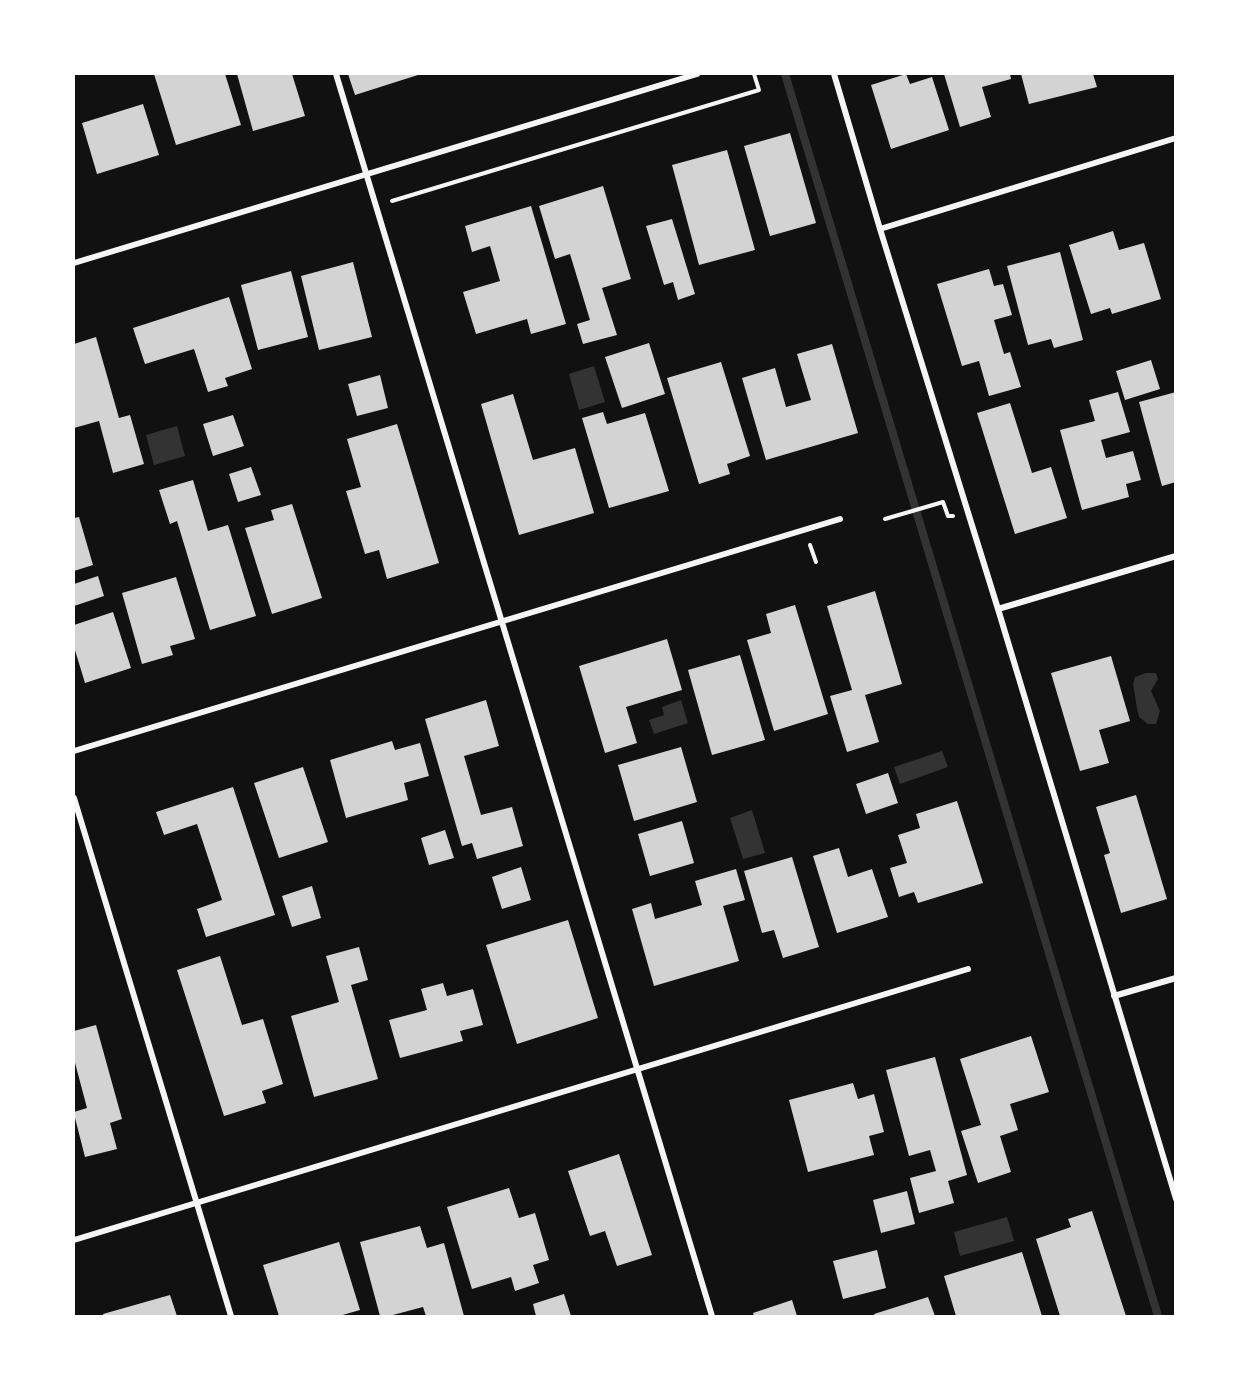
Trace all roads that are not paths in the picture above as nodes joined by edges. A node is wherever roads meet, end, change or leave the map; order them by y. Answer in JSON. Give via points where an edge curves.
{"nodes":[{"id":1,"x":336,"y":74,"type":"edge"},
{"id":2,"x":698,"y":74,"type":"edge"},
{"id":3,"x":834,"y":74,"type":"edge"},
{"id":4,"x":1176,"y":138,"type":"edge"},
{"id":5,"x":367,"y":174,"type":"junction"},
{"id":6,"x":880,"y":229,"type":"junction"},
{"id":7,"x":74,"y":263,"type":"edge"},
{"id":8,"x":840,"y":519,"type":"dead end"},
{"id":9,"x":1176,"y":556,"type":"edge"},
{"id":10,"x":998,"y":609,"type":"junction"},
{"id":11,"x":502,"y":622,"type":"junction"},
{"id":12,"x":74,"y":751,"type":"edge"},
{"id":13,"x":74,"y":798,"type":"edge"},
{"id":14,"x":968,"y":969,"type":"dead end"},
{"id":15,"x":1176,"y":978,"type":"edge"},
{"id":16,"x":1114,"y":996,"type":"junction"},
{"id":17,"x":637,"y":1069,"type":"junction"},
{"id":18,"x":1176,"y":1199,"type":"edge"},
{"id":19,"x":196,"y":1202,"type":"junction"},
{"id":20,"x":74,"y":1240,"type":"edge"},
{"id":21,"x":231,"y":1317,"type":"edge"},
{"id":22,"x":712,"y":1317,"type":"edge"}],
"edges":[{"from":1,"to":5,"type":"street"},
{"from":2,"to":5,"type":"street"},
{"from":3,"to":6,"type":"street"},
{"from":4,"to":6,"type":"street"},
{"from":5,"to":7,"type":"street"},
{"from":5,"to":11,"type":"street"},
{"from":6,"to":10,"type":"street"},
{"from":8,"to":11,"type":"street"},
{"from":9,"to":10,"type":"street"},
{"from":10,"to":16,"type":"street"},
{"from":11,"to":12,"type":"street"},
{"from":11,"to":17,"type":"street"},
{"from":13,"to":19,"type":"street"},
{"from":14,"to":17,"type":"street"},
{"from":15,"to":16,"type":"street"},
{"from":16,"to":18,"type":"street"},
{"from":17,"to":19,"type":"street"},
{"from":17,"to":22,"type":"street"},
{"from":19,"to":20,"type":"street"},
{"from":19,"to":21,"type":"street"}]}
